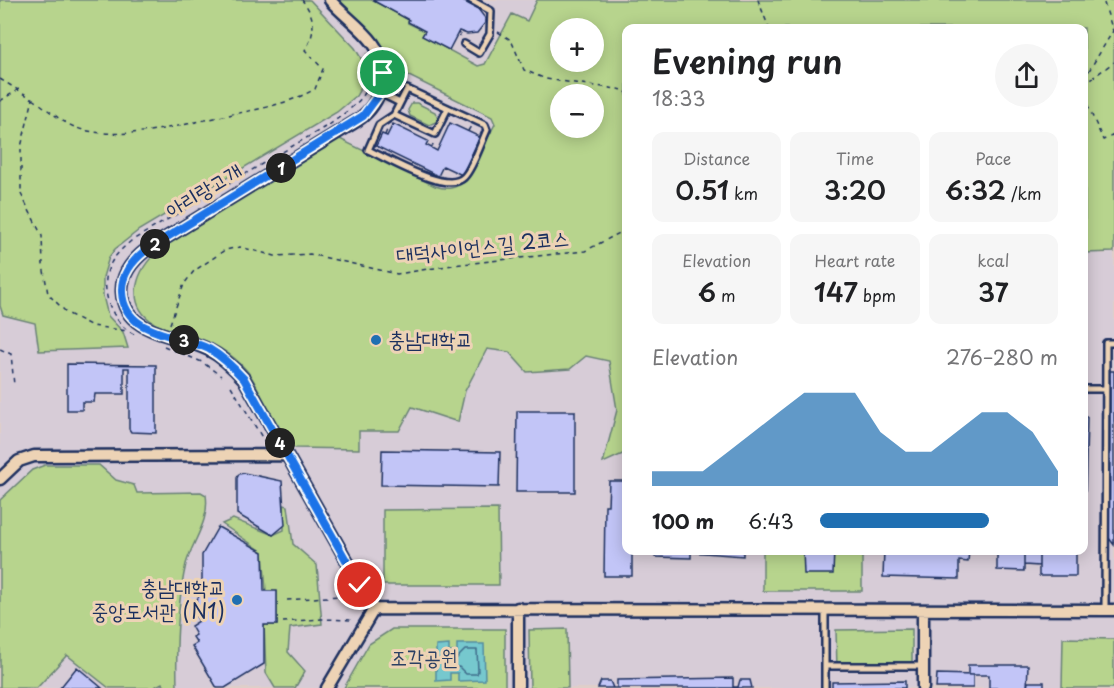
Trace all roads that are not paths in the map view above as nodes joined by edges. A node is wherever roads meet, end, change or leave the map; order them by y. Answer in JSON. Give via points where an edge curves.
{"nodes":[{"id":1,"x":330,"y":0,"type":"edge"},
{"id":2,"x":471,"y":0,"type":"edge"},
{"id":3,"x":464,"y":44,"type":"dead end"},
{"id":4,"x":380,"y":93,"type":"junction"},
{"id":5,"x":400,"y":103,"type":"junction"},
{"id":6,"x":448,"y":108,"type":"junction"},
{"id":7,"x":394,"y":115,"type":"junction"},
{"id":8,"x":1114,"y":343,"type":"edge"},
{"id":9,"x":1088,"y":389,"type":"edge"},
{"id":10,"x":1105,"y":389,"type":"junction"},
{"id":11,"x":286,"y":455,"type":"junction"},
{"id":12,"x":0,"y":479,"type":"edge"},
{"id":13,"x":518,"y":608,"type":"junction"},
{"id":14,"x":374,"y":609,"type":"junction"},
{"id":15,"x":825,"y":610,"type":"junction"},
{"id":16,"x":923,"y":610,"type":"junction"},
{"id":17,"x":1109,"y":610,"type":"edge"},
{"id":18,"x":825,"y":666,"type":"junction"},
{"id":19,"x":922,"y":666,"type":"junction"},
{"id":20,"x":327,"y":688,"type":"edge"},
{"id":21,"x":518,"y":688,"type":"edge"},
{"id":22,"x":825,"y":688,"type":"edge"},
{"id":23,"x":922,"y":688,"type":"edge"}],
"edges":[{"from":1,"to":4,"type":"street","via":[[378,51],[383,73]]},
{"from":2,"to":3,"type":"lane","via":[[491,11],[490,34],[480,53]]},
{"from":4,"to":5,"type":"lane"},
{"from":4,"to":11,"type":"street","name":"아리랑고개","via":[[358,120],[154,244],[126,272],[122,292],[131,318],[149,329],[216,354],[244,379]]},
{"from":5,"to":6,"type":"lane","via":[[407,89]]},
{"from":5,"to":7,"type":"lane"},
{"from":6,"to":7,"type":"lane","via":[[435,134]]},
{"from":6,"to":7,"type":"lane","via":[[485,125],[487,130],[465,177],[457,182],[439,182],[368,150],[379,125]]},
{"from":8,"to":10,"type":"lane","via":[[1106,343]]},
{"from":9,"to":10,"type":"lane"},
{"from":10,"to":17,"type":"lane"},
{"from":11,"to":12,"type":"street","via":[[34,456],[19,461]]},
{"from":11,"to":14,"type":"street","name":"아리랑고개"},
{"from":13,"to":14,"type":"street"},
{"from":13,"to":15,"type":"street"},
{"from":13,"to":21,"type":"street"},
{"from":14,"to":20,"type":"street"},
{"from":15,"to":16,"type":"street"},
{"from":15,"to":18,"type":"lane"},
{"from":16,"to":17,"type":"street"},
{"from":16,"to":19,"type":"street"},
{"from":18,"to":19,"type":"lane"},
{"from":18,"to":22,"type":"lane"},
{"from":19,"to":23,"type":"street"}]}
